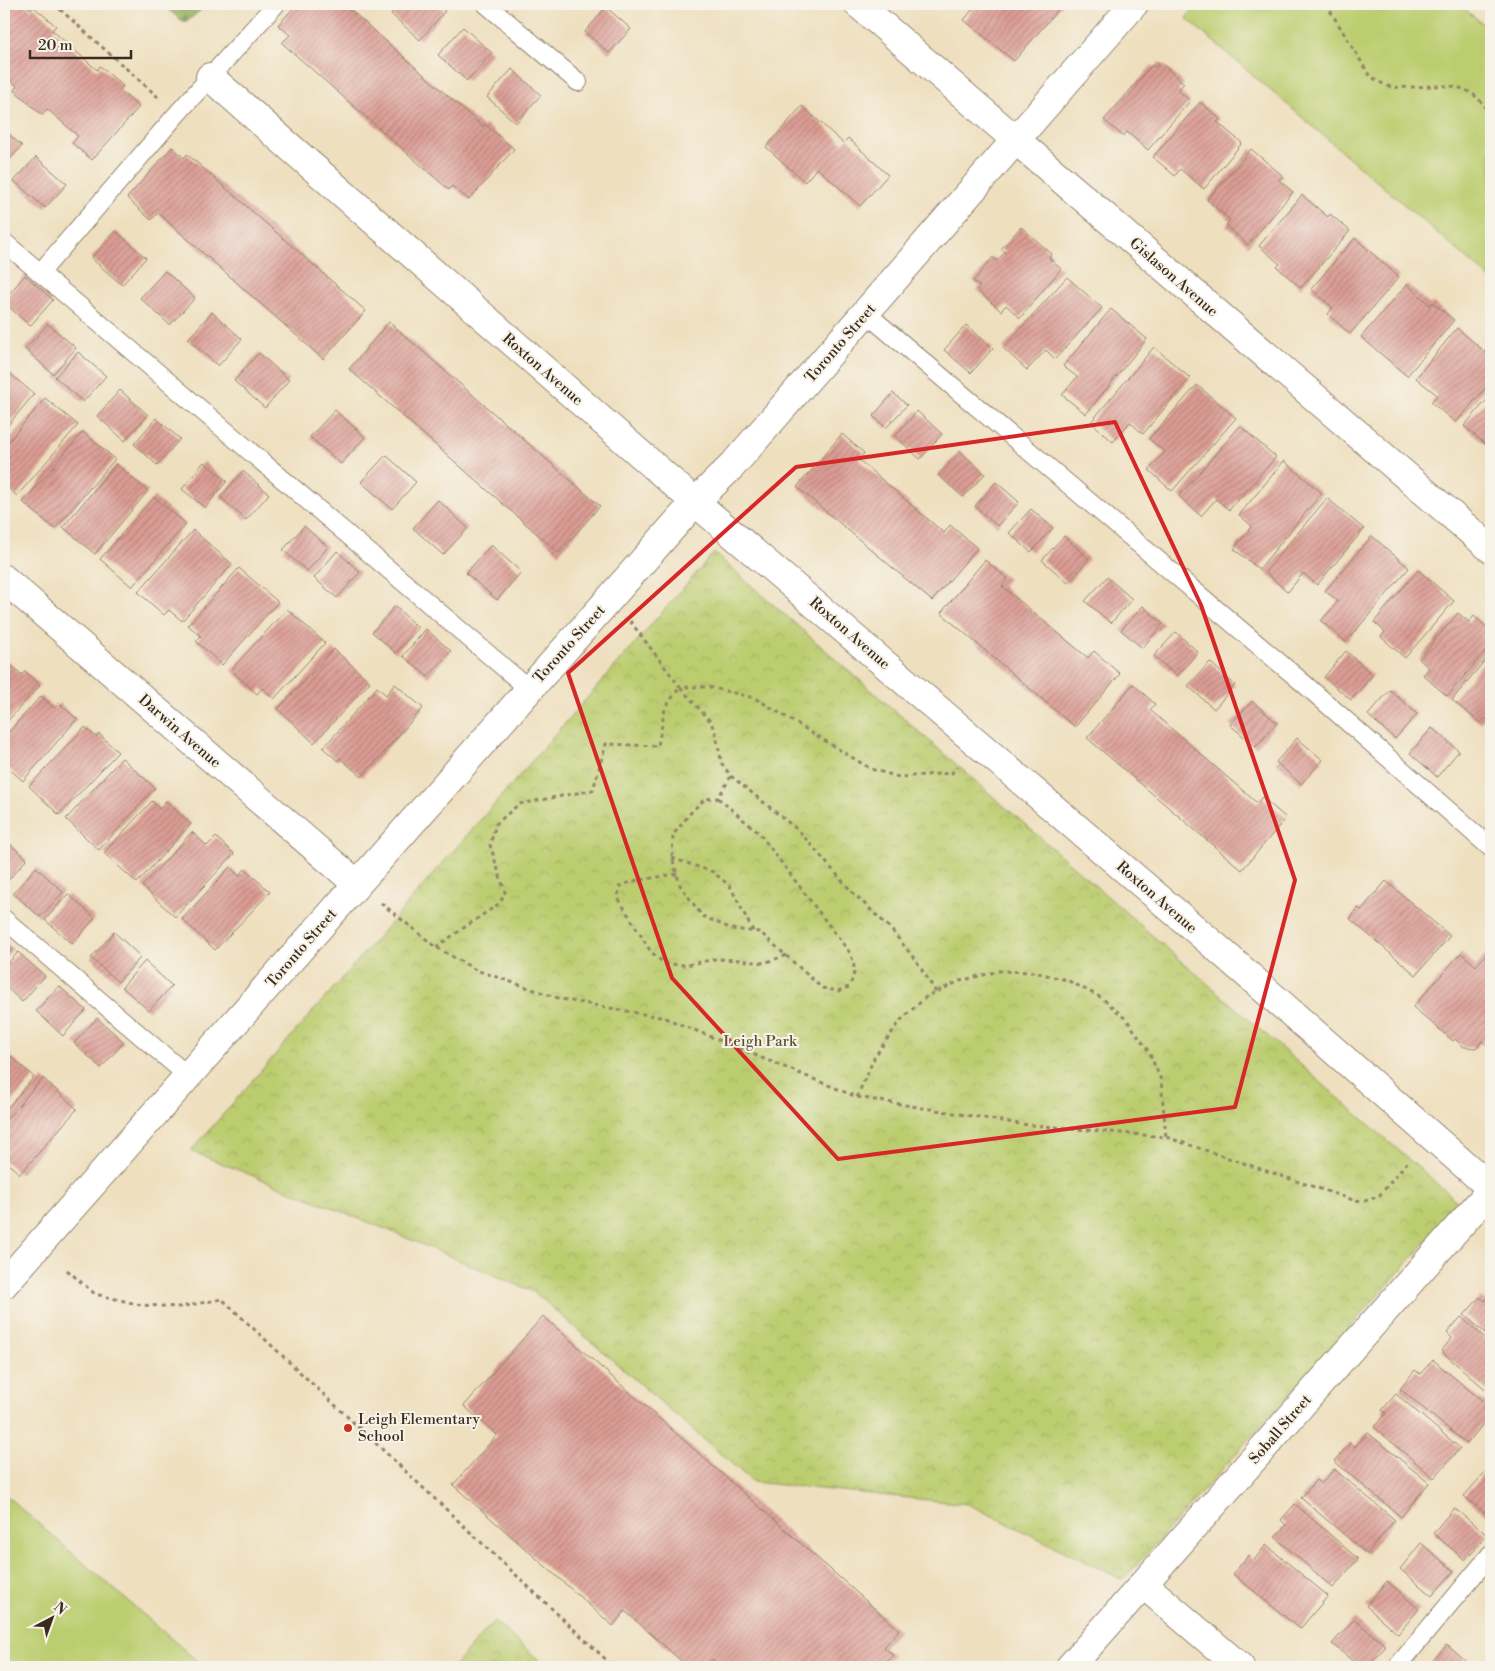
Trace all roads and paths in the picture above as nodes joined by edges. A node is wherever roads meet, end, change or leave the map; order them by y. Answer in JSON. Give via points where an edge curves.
{"nodes":[{"id":1,"x":54,"y":4,"type":"edge"},
{"id":2,"x":276,"y":4,"type":"edge"},
{"id":3,"x":486,"y":4,"type":"edge"},
{"id":4,"x":858,"y":4,"type":"edge"},
{"id":5,"x":1134,"y":4,"type":"edge"},
{"id":6,"x":1326,"y":4,"type":"edge"},
{"id":7,"x":210,"y":77,"type":"junction"},
{"id":8,"x":578,"y":82,"type":"dead end"},
{"id":9,"x":177,"y":114,"type":"junction"},
{"id":10,"x":1491,"y":118,"type":"edge"},
{"id":11,"x":1015,"y":139,"type":"junction"},
{"id":12,"x":4,"y":242,"type":"edge"},
{"id":13,"x":40,"y":273,"type":"junction"},
{"id":14,"x":866,"y":313,"type":"junction"},
{"id":15,"x":695,"y":502,"type":"junction"},
{"id":16,"x":1491,"y":549,"type":"edge"},
{"id":17,"x":4,"y":579,"type":"edge"},
{"id":18,"x":609,"y":599,"type":"junction"},
{"id":19,"x":680,"y":687,"type":"junction"},
{"id":20,"x":529,"y":689,"type":"junction"},
{"id":21,"x":978,"y":743,"type":"junction"},
{"id":22,"x":731,"y":776,"type":"junction"},
{"id":23,"x":718,"y":798,"type":"junction"},
{"id":24,"x":1491,"y":848,"type":"edge"},
{"id":25,"x":672,"y":857,"type":"junction"},
{"id":26,"x":677,"y":874,"type":"junction"},
{"id":27,"x":357,"y":884,"type":"junction"},
{"id":28,"x":4,"y":920,"type":"edge"},
{"id":29,"x":753,"y":931,"type":"junction"},
{"id":30,"x":436,"y":947,"type":"junction"},
{"id":31,"x":786,"y":955,"type":"junction"},
{"id":32,"x":936,"y":992,"type":"junction"},
{"id":33,"x":188,"y":1076,"type":"junction"},
{"id":34,"x":857,"y":1097,"type":"junction"},
{"id":35,"x":1431,"y":1135,"type":"junction"},
{"id":36,"x":1166,"y":1138,"type":"junction"},
{"id":37,"x":1491,"y":1189,"type":"edge"},
{"id":38,"x":67,"y":1270,"type":"dead end"},
{"id":39,"x":8,"y":1272,"type":"edge"},
{"id":40,"x":1491,"y":1554,"type":"edge"},
{"id":41,"x":1143,"y":1584,"type":"junction"},
{"id":42,"x":614,"y":1667,"type":"edge"},
{"id":43,"x":1070,"y":1667,"type":"edge"},
{"id":44,"x":1240,"y":1667,"type":"edge"},
{"id":45,"x":1397,"y":1667,"type":"edge"}],
"edges":[{"from":1,"to":9,"type":"path"},
{"from":2,"to":7,"type":"lane"},
{"from":3,"to":8,"type":"lane"},
{"from":4,"to":11,"type":"street","name":"Gislason Avenue"},
{"from":5,"to":11,"type":"street","name":"Toronto Street"},
{"from":6,"to":10,"type":"path","via":[[1370,76],[1380,83],[1399,88],[1451,85],[1479,99]]},
{"from":7,"to":9,"type":"lane"},
{"from":7,"to":15,"type":"street","name":"Roxton Avenue"},
{"from":9,"to":13,"type":"lane"},
{"from":11,"to":14,"type":"street","name":"Toronto Street"},
{"from":11,"to":16,"type":"street","name":"Gislason Avenue"},
{"from":12,"to":13,"type":"lane"},
{"from":13,"to":20,"type":"lane"},
{"from":14,"to":15,"type":"street","name":"Toronto Street","via":[[732,466]]},
{"from":14,"to":24,"type":"lane","via":[[1302,682]]},
{"from":15,"to":18,"type":"street","name":"Toronto Street"},
{"from":15,"to":21,"type":"street","name":"Roxton Avenue"},
{"from":17,"to":27,"type":"street","name":"Darwin Avenue"},
{"from":18,"to":19,"type":"path","via":[[634,625]]},
{"from":18,"to":20,"type":"street","name":"Toronto Street"},
{"from":19,"to":21,"type":"path","via":[[709,687],[755,698],[871,769],[900,777],[952,773]]},
{"from":19,"to":22,"type":"path","via":[[710,720],[722,764]]},
{"from":19,"to":30,"type":"path","via":[[665,708],[658,746],[606,744],[593,790],[519,804],[496,824],[490,845],[506,892],[500,903]]},
{"from":20,"to":27,"type":"street","name":"Toronto Street"},
{"from":21,"to":35,"type":"street","name":"Roxton Avenue"},
{"from":22,"to":23,"type":"path"},
{"from":22,"to":32,"type":"path","via":[[799,831],[852,892],[890,928]]},
{"from":23,"to":25,"type":"path","via":[[705,800],[673,834]]},
{"from":23,"to":31,"type":"path","via":[[759,833],[850,953],[855,963],[854,977],[848,987],[838,991],[822,988]]},
{"from":25,"to":26,"type":"path"},
{"from":25,"to":29,"type":"path","via":[[713,872],[730,886]]},
{"from":26,"to":29,"type":"path","via":[[680,885],[702,916],[732,929]]},
{"from":26,"to":31,"type":"path","via":[[633,881],[619,887],[618,898],[651,952],[666,964],[687,965],[715,959],[764,963]]},
{"from":27,"to":30,"type":"path"},
{"from":27,"to":33,"type":"street","name":"Toronto Street"},
{"from":28,"to":33,"type":"lane"},
{"from":29,"to":31,"type":"path","via":[[760,932]]},
{"from":30,"to":34,"type":"path","via":[[476,970],[561,999],[665,1018]]},
{"from":32,"to":34,"type":"path","via":[[900,1020],[875,1056]]},
{"from":32,"to":36,"type":"path","via":[[960,981],[999,971],[1034,972],[1067,980],[1102,998],[1127,1020],[1149,1052],[1161,1080]]},
{"from":33,"to":39,"type":"street","name":"Toronto Street"},
{"from":34,"to":36,"type":"path","via":[[1020,1124]]},
{"from":35,"to":36,"type":"path","via":[[1378,1196],[1365,1201],[1353,1200]]},
{"from":35,"to":37,"type":"street","name":"Roxton Avenue"},
{"from":37,"to":41,"type":"street","name":"Soball Street"},
{"from":38,"to":42,"type":"path","via":[[95,1294],[142,1305],[180,1307],[222,1299]]},
{"from":40,"to":45,"type":"lane"},
{"from":41,"to":43,"type":"street","name":"Soball Street"},
{"from":41,"to":44,"type":"street"}]}
